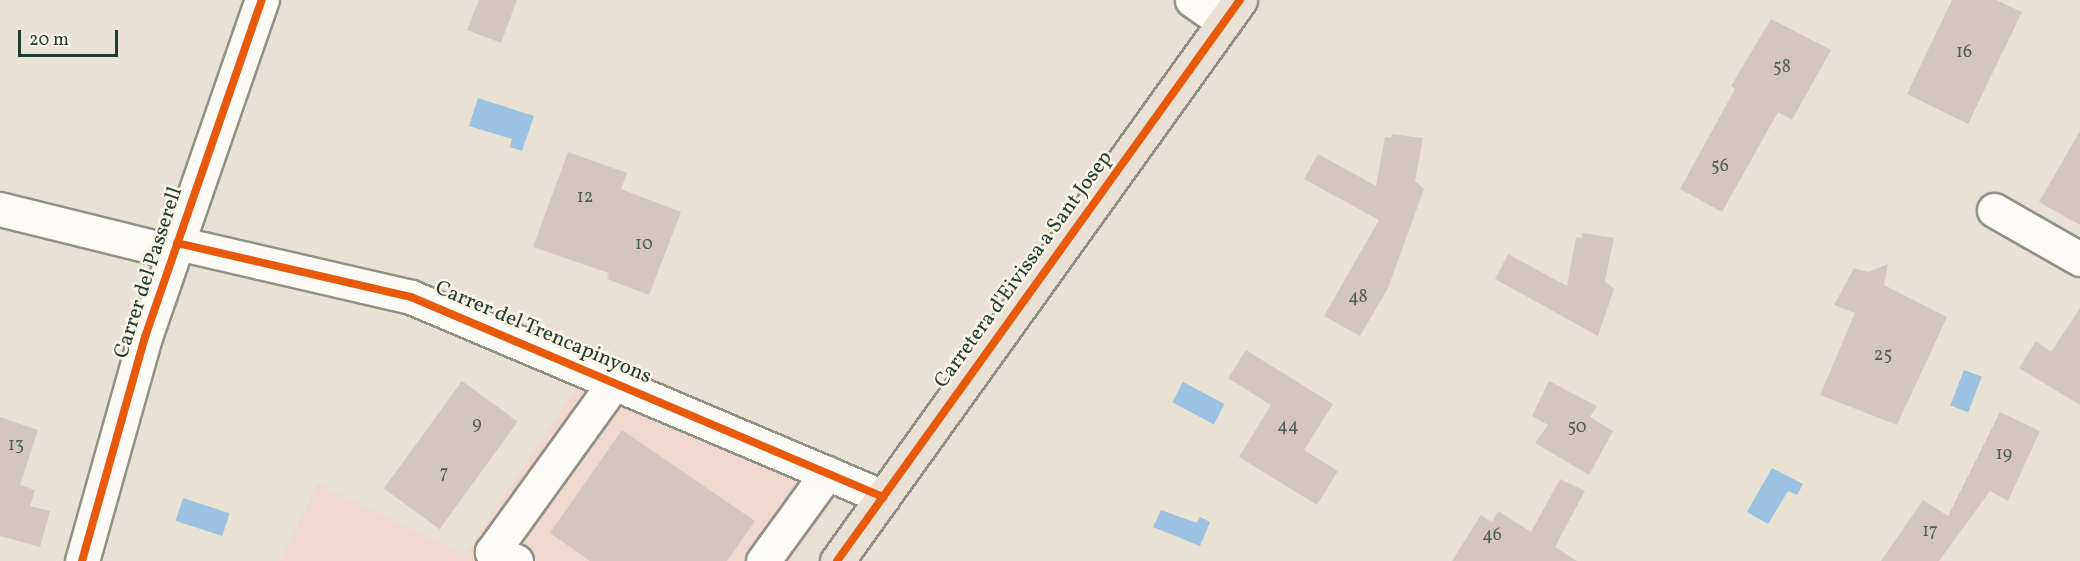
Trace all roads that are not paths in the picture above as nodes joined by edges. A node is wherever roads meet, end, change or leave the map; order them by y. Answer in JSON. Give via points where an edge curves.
{"nodes":[{"id":1,"x":262,"y":0,"type":"edge"},
{"id":2,"x":1192,"y":0,"type":"edge"},
{"id":3,"x":1232,"y":11,"type":"edge"},
{"id":4,"x":0,"y":209,"type":"edge"},
{"id":5,"x":1994,"y":210,"type":"dead end"},
{"id":6,"x":175,"y":248,"type":"junction"},
{"id":7,"x":2080,"y":259,"type":"edge"},
{"id":8,"x":614,"y":383,"type":"junction"},
{"id":9,"x":827,"y":473,"type":"junction"},
{"id":10,"x":882,"y":497,"type":"junction"},
{"id":11,"x":82,"y":561,"type":"edge"},
{"id":12,"x":516,"y":561,"type":"edge"},
{"id":13,"x":763,"y":561,"type":"edge"},
{"id":14,"x":837,"y":561,"type":"edge"}],
"edges":[{"from":1,"to":6,"type":"street","name":"Carrer del Passerell"},
{"from":2,"to":3,"type":"street"},
{"from":3,"to":10,"type":"main road","name":"Carretera d'Eivissa a Sant Josep"},
{"from":4,"to":6,"type":"street","name":"Carrer del Trencapinyons"},
{"from":5,"to":7,"type":"street"},
{"from":6,"to":8,"type":"street","name":"Carrer del Trencapinyons","via":[[411,297]]},
{"from":6,"to":11,"type":"street","name":"Carrer del Passerell","via":[[145,337]]},
{"from":8,"to":9,"type":"street","name":"Carrer del Trencapinyons"},
{"from":8,"to":12,"type":"street","via":[[492,552]]},
{"from":9,"to":10,"type":"street","name":"Carrer del Trencapinyons"},
{"from":9,"to":13,"type":"street"},
{"from":10,"to":14,"type":"main road","name":"Carretera d'Eivissa a Sant Josep"}]}
